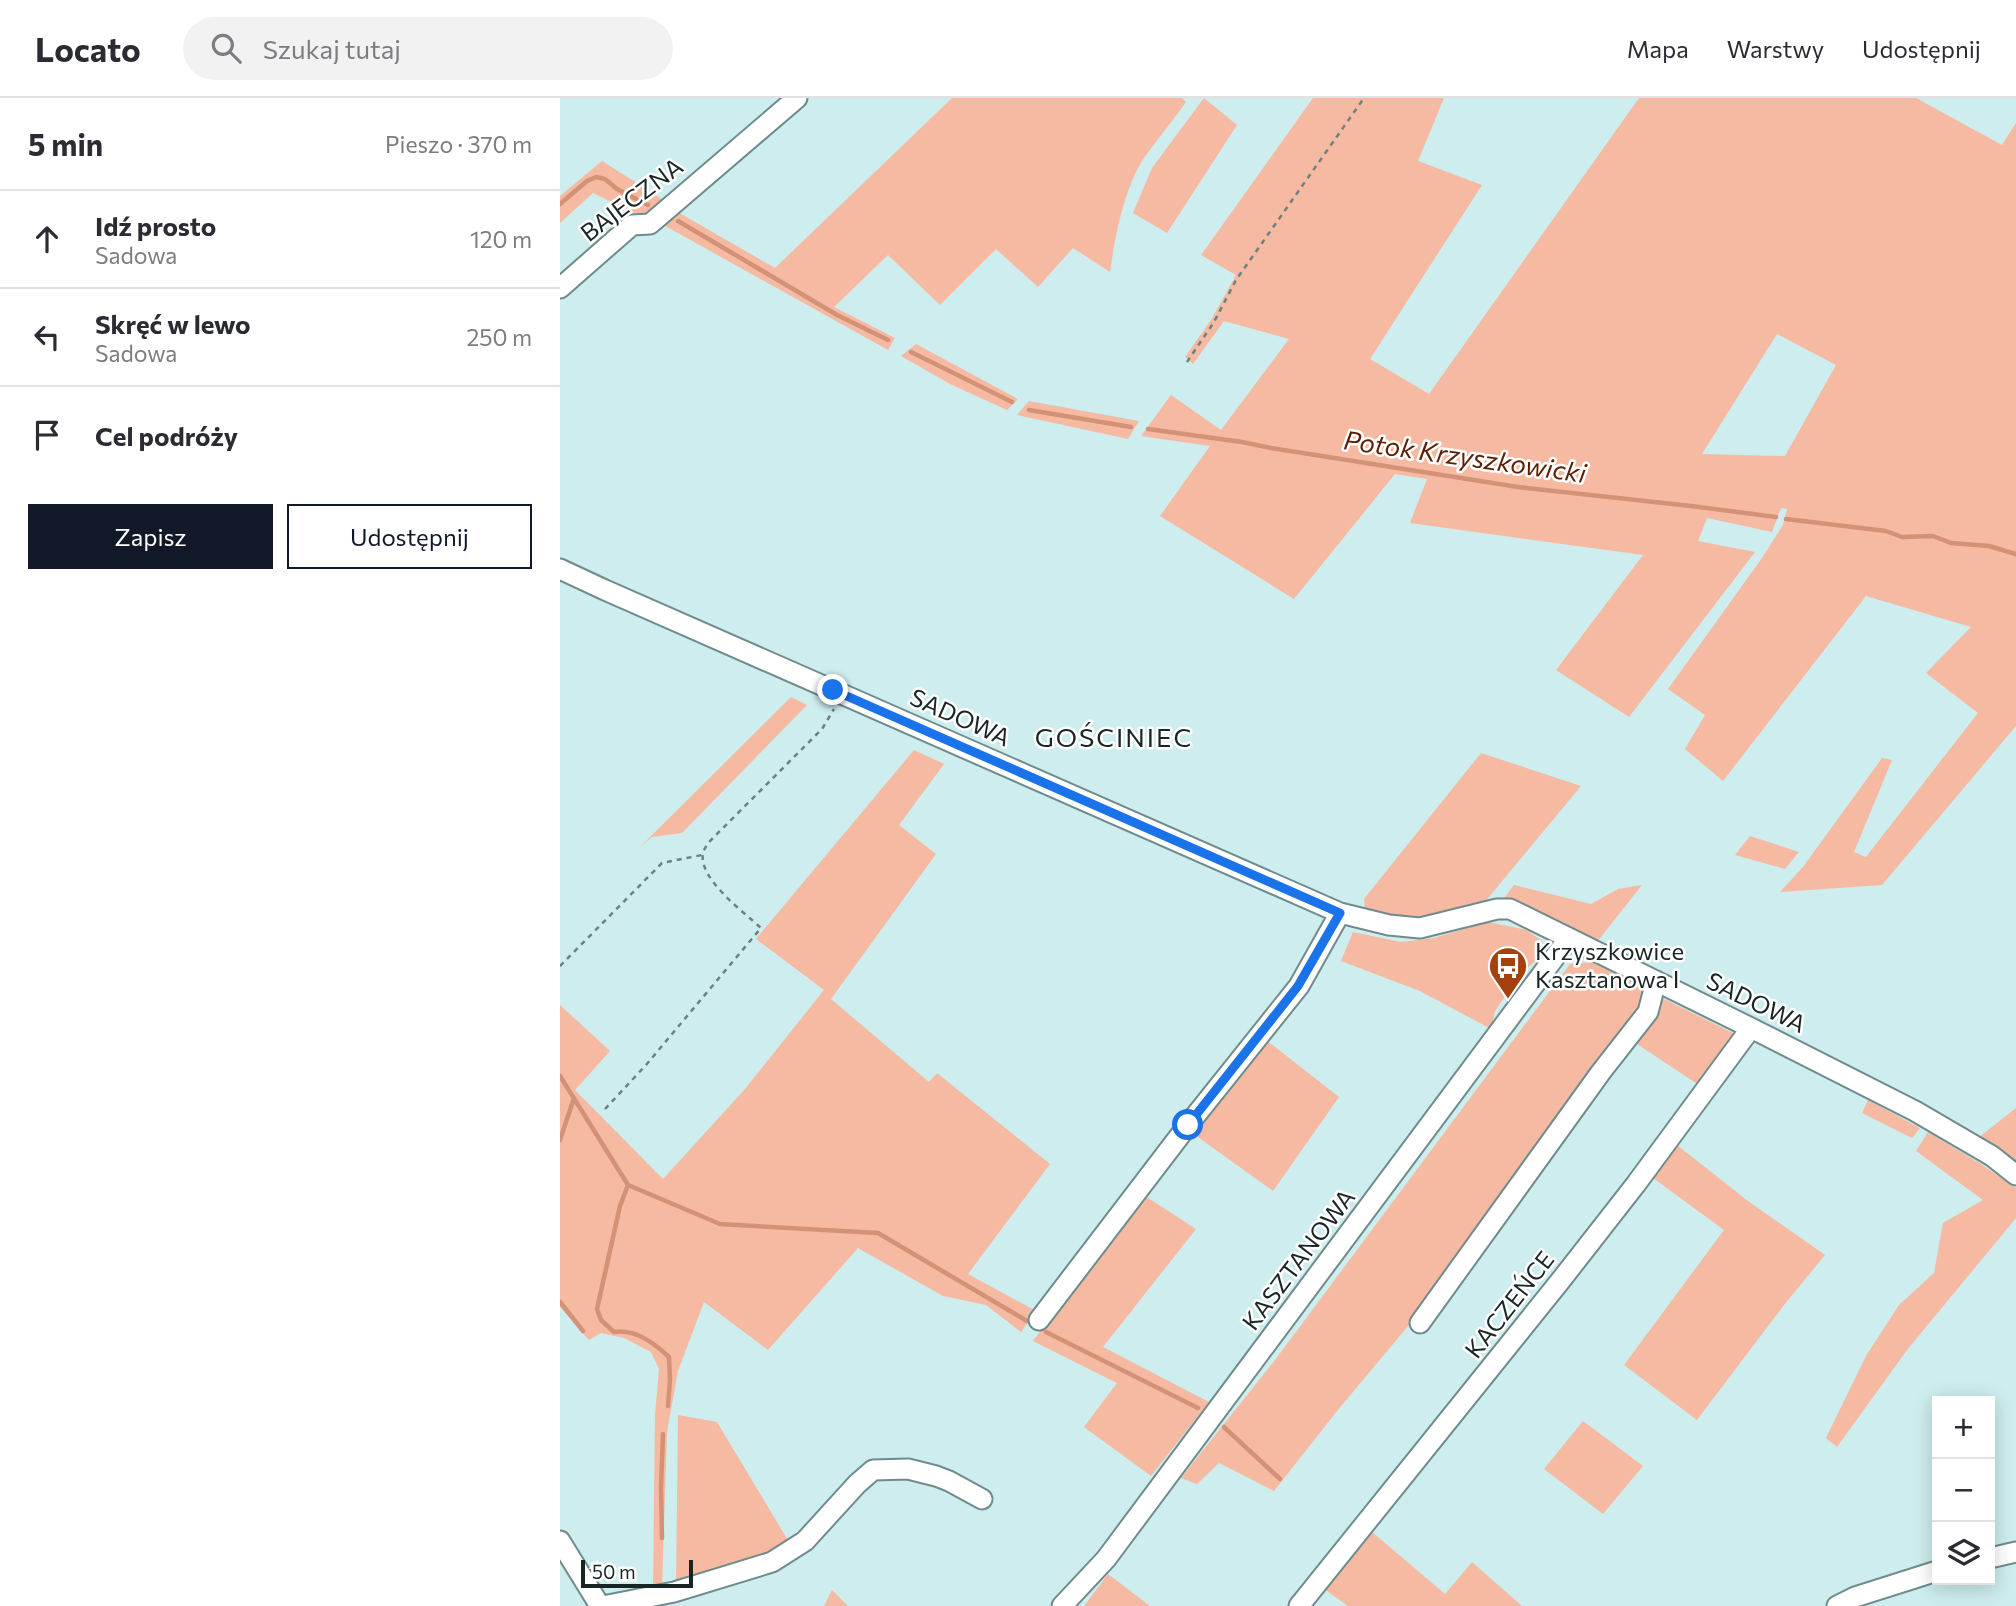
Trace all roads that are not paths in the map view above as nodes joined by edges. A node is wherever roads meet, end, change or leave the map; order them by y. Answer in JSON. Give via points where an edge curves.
{"nodes":[{"id":1,"x":797,"y":98,"type":"edge"},
{"id":2,"x":560,"y":288,"type":"edge"},
{"id":3,"x":560,"y":569,"type":"edge"},
{"id":4,"x":1340,"y":913,"type":"junction"},
{"id":5,"x":1569,"y":938,"type":"junction"},
{"id":6,"x":1656,"y":981,"type":"junction"},
{"id":7,"x":1751,"y":1028,"type":"junction"},
{"id":8,"x":2016,"y":1175,"type":"edge"},
{"id":9,"x":1040,"y":1320,"type":"dead end"},
{"id":10,"x":1420,"y":1323,"type":"dead end"},
{"id":11,"x":982,"y":1499,"type":"dead end"},
{"id":12,"x":560,"y":1541,"type":"edge"},
{"id":13,"x":2016,"y":1552,"type":"edge"},
{"id":14,"x":1995,"y":1557,"type":"edge"},
{"id":15,"x":1932,"y":1573,"type":"edge"},
{"id":16,"x":602,"y":1606,"type":"edge"},
{"id":17,"x":1062,"y":1606,"type":"edge"},
{"id":18,"x":1298,"y":1606,"type":"edge"},
{"id":19,"x":1837,"y":1606,"type":"edge"}],
"edges":[{"from":1,"to":2,"type":"street","name":"BAJECZNA","via":[[650,223],[632,225]]},
{"from":3,"to":4,"type":"street","name":"SADOWA"},
{"from":4,"to":5,"type":"street","name":"SADOWA","via":[[1420,928],[1510,909]]},
{"from":4,"to":9,"type":"street","via":[[1298,986]]},
{"from":5,"to":6,"type":"street","name":"SADOWA"},
{"from":5,"to":17,"type":"street","name":"KASZTANOWA","via":[[1106,1559]]},
{"from":6,"to":7,"type":"street","name":"SADOWA"},
{"from":6,"to":10,"type":"street","via":[[1648,1012]]},
{"from":7,"to":8,"type":"street","name":"SADOWA","via":[[1915,1111]]},
{"from":7,"to":18,"type":"street","name":"KACZEŃCE","via":[[1562,1280]]},
{"from":11,"to":16,"type":"street","via":[[936,1476],[908,1469],[873,1470],[805,1541],[772,1562],[674,1592]]},
{"from":12,"to":16,"type":"street"},
{"from":13,"to":14,"type":"street"},
{"from":15,"to":19,"type":"street"}]}
